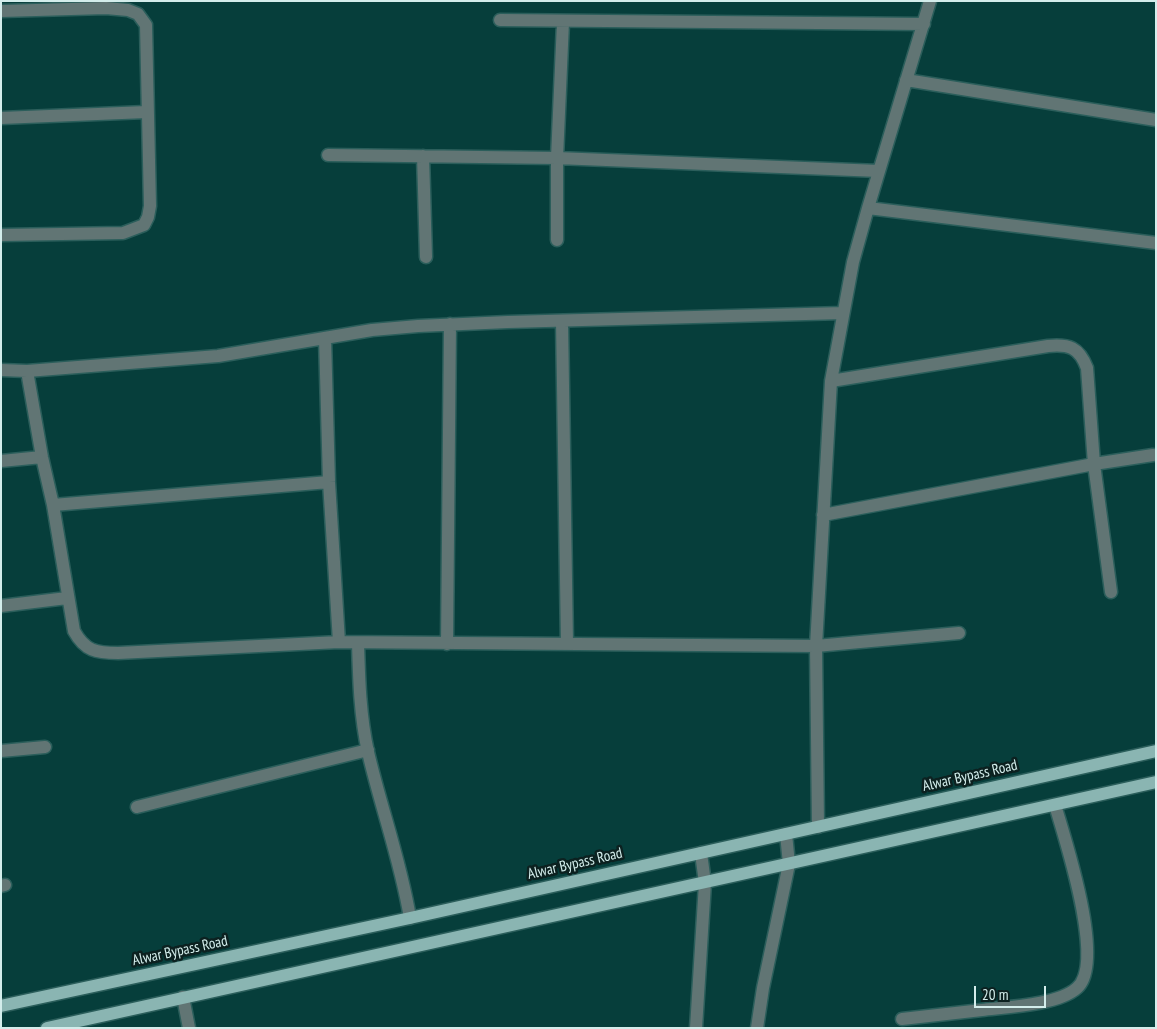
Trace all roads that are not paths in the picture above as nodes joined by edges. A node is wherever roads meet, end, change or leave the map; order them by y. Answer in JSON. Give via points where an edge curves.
{"nodes":[{"id":1,"x":930,"y":1,"type":"edge"},
{"id":2,"x":1,"y":11,"type":"edge"},
{"id":3,"x":500,"y":20,"type":"dead end"},
{"id":4,"x":563,"y":22,"type":"junction"},
{"id":5,"x":924,"y":24,"type":"junction"},
{"id":6,"x":906,"y":80,"type":"junction"},
{"id":7,"x":146,"y":112,"type":"junction"},
{"id":8,"x":1,"y":118,"type":"edge"},
{"id":9,"x":1156,"y":120,"type":"edge"},
{"id":10,"x":328,"y":156,"type":"dead end"},
{"id":11,"x":423,"y":156,"type":"junction"},
{"id":12,"x":557,"y":158,"type":"junction"},
{"id":13,"x":879,"y":171,"type":"junction"},
{"id":14,"x":868,"y":208,"type":"junction"},
{"id":15,"x":1,"y":235,"type":"edge"},
{"id":16,"x":557,"y":240,"type":"dead end"},
{"id":17,"x":1156,"y":244,"type":"edge"},
{"id":18,"x":426,"y":257,"type":"dead end"},
{"id":19,"x":843,"y":313,"type":"junction"},
{"id":20,"x":562,"y":321,"type":"junction"},
{"id":21,"x":450,"y":324,"type":"junction"},
{"id":22,"x":325,"y":338,"type":"junction"},
{"id":23,"x":1,"y":370,"type":"edge"},
{"id":24,"x":27,"y":371,"type":"junction"},
{"id":25,"x":831,"y":380,"type":"junction"},
{"id":26,"x":1153,"y":455,"type":"dead end"},
{"id":27,"x":42,"y":457,"type":"junction"},
{"id":28,"x":1,"y":461,"type":"edge"},
{"id":29,"x":1094,"y":464,"type":"junction"},
{"id":30,"x":329,"y":482,"type":"junction"},
{"id":31,"x":54,"y":505,"type":"junction"},
{"id":32,"x":823,"y":515,"type":"junction"},
{"id":33,"x":1111,"y":592,"type":"dead end"},
{"id":34,"x":67,"y":598,"type":"junction"},
{"id":35,"x":1,"y":606,"type":"edge"},
{"id":36,"x":960,"y":633,"type":"dead end"},
{"id":37,"x":339,"y":642,"type":"junction"},
{"id":38,"x":358,"y":642,"type":"junction"},
{"id":39,"x":447,"y":644,"type":"junction"},
{"id":40,"x":567,"y":644,"type":"junction"},
{"id":41,"x":816,"y":646,"type":"junction"},
{"id":42,"x":45,"y":747,"type":"dead end"},
{"id":43,"x":368,"y":750,"type":"junction"},
{"id":44,"x":1156,"y":751,"type":"edge"},
{"id":45,"x":1,"y":752,"type":"edge"},
{"id":46,"x":1156,"y":782,"type":"edge"},
{"id":47,"x":1055,"y":804,"type":"junction"},
{"id":48,"x":137,"y":806,"type":"dead end"},
{"id":49,"x":818,"y":827,"type":"junction"},
{"id":50,"x":786,"y":834,"type":"junction"},
{"id":51,"x":701,"y":853,"type":"junction"},
{"id":52,"x":789,"y":864,"type":"junction"},
{"id":53,"x":705,"y":883,"type":"junction"},
{"id":54,"x":410,"y":918,"type":"junction"},
{"id":55,"x":184,"y":997,"type":"junction"},
{"id":56,"x":1,"y":1006,"type":"edge"},
{"id":57,"x":902,"y":1019,"type":"dead end"},
{"id":58,"x":48,"y":1028,"type":"edge"},
{"id":59,"x":189,"y":1028,"type":"edge"},
{"id":60,"x":696,"y":1028,"type":"edge"},
{"id":61,"x":756,"y":1028,"type":"edge"}],
"edges":[{"from":1,"to":5,"type":"street"},
{"from":2,"to":7,"type":"street","via":[[106,8],[138,14],[146,24]]},
{"from":3,"to":4,"type":"street"},
{"from":4,"to":5,"type":"street"},
{"from":4,"to":12,"type":"street"},
{"from":5,"to":6,"type":"street"},
{"from":6,"to":9,"type":"street"},
{"from":6,"to":13,"type":"street"},
{"from":7,"to":8,"type":"street"},
{"from":7,"to":15,"type":"street","via":[[150,206],[144,225],[123,233]]},
{"from":10,"to":11,"type":"street"},
{"from":11,"to":12,"type":"street"},
{"from":11,"to":18,"type":"street"},
{"from":12,"to":13,"type":"street"},
{"from":12,"to":16,"type":"street"},
{"from":13,"to":14,"type":"street"},
{"from":14,"to":17,"type":"street"},
{"from":14,"to":19,"type":"street"},
{"from":19,"to":20,"type":"street"},
{"from":19,"to":25,"type":"street"},
{"from":20,"to":21,"type":"street"},
{"from":20,"to":40,"type":"street"},
{"from":21,"to":22,"type":"street","via":[[372,330]]},
{"from":21,"to":39,"type":"street"},
{"from":22,"to":24,"type":"street","via":[[218,356]]},
{"from":22,"to":30,"type":"street"},
{"from":23,"to":24,"type":"street"},
{"from":24,"to":27,"type":"street"},
{"from":25,"to":29,"type":"street","via":[[1048,346],[1074,348],[1083,358],[1086,368]]},
{"from":25,"to":32,"type":"street"},
{"from":26,"to":29,"type":"street"},
{"from":27,"to":28,"type":"street"},
{"from":27,"to":31,"type":"street"},
{"from":29,"to":32,"type":"street"},
{"from":29,"to":33,"type":"street"},
{"from":30,"to":31,"type":"street"},
{"from":30,"to":37,"type":"street"},
{"from":31,"to":34,"type":"street"},
{"from":32,"to":41,"type":"street"},
{"from":34,"to":35,"type":"street"},
{"from":34,"to":37,"type":"street","via":[[74,631],[80,642],[104,653]]},
{"from":36,"to":41,"type":"street"},
{"from":37,"to":38,"type":"street"},
{"from":38,"to":39,"type":"street"},
{"from":38,"to":43,"type":"street","via":[[361,710]]},
{"from":39,"to":40,"type":"street"},
{"from":40,"to":41,"type":"street"},
{"from":41,"to":49,"type":"street"},
{"from":42,"to":45,"type":"street"},
{"from":43,"to":48,"type":"street"},
{"from":43,"to":54,"type":"street","via":[[404,882]]},
{"from":44,"to":49,"type":"main road","name":"Alwar Bypass Road"},
{"from":46,"to":47,"type":"main road"},
{"from":47,"to":52,"type":"main road"},
{"from":47,"to":57,"type":"street","via":[[1085,927],[1088,947],[1085,978],[1077,989],[1056,999]]},
{"from":49,"to":50,"type":"main road","name":"Alwar Bypass Road"},
{"from":50,"to":51,"type":"main road","name":"Alwar Bypass Road"},
{"from":50,"to":52,"type":"street"},
{"from":51,"to":53,"type":"street"},
{"from":51,"to":54,"type":"main road","name":"Alwar Bypass Road"},
{"from":52,"to":53,"type":"main road"},
{"from":52,"to":61,"type":"street"},
{"from":53,"to":55,"type":"main road"},
{"from":53,"to":60,"type":"street"},
{"from":54,"to":56,"type":"main road","name":"Alwar Bypass Road"},
{"from":55,"to":58,"type":"main road"},
{"from":55,"to":59,"type":"street"}]}
